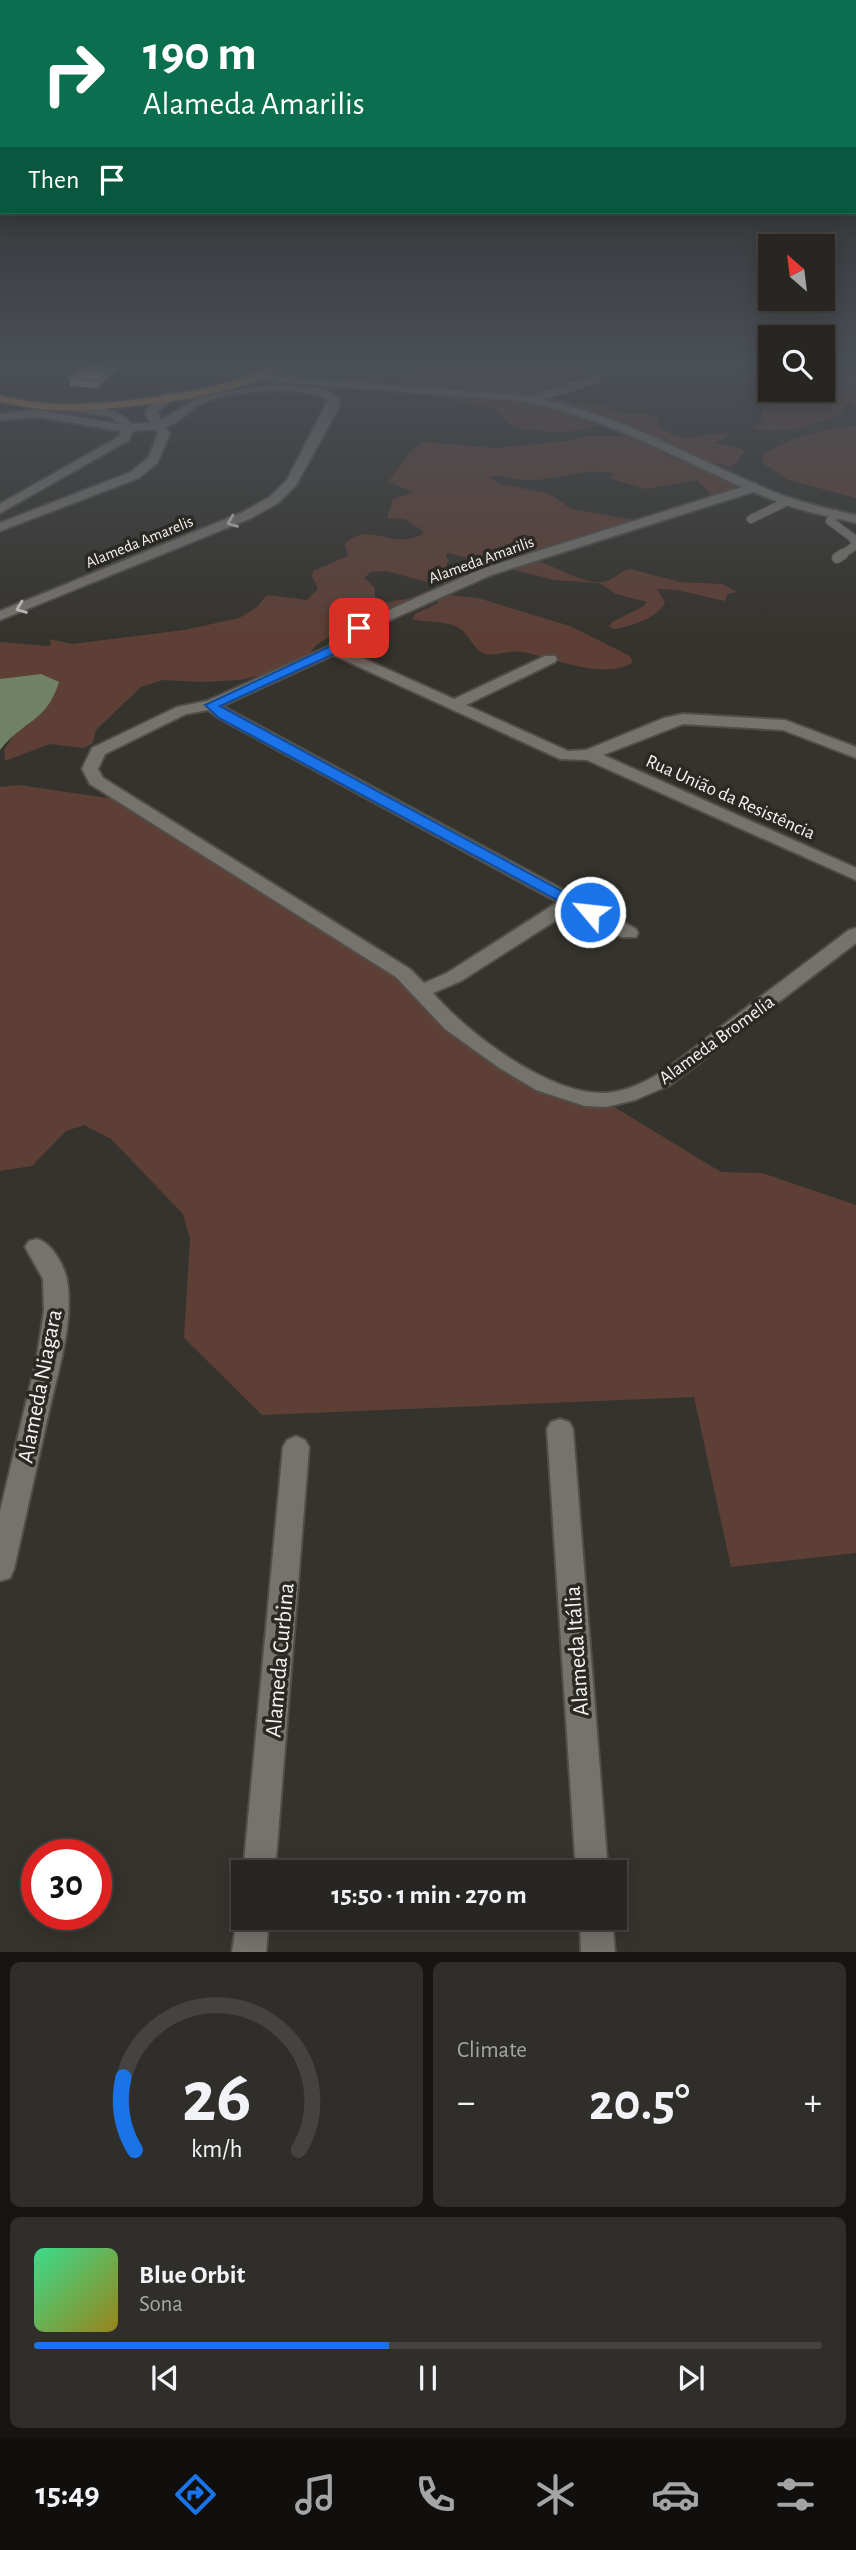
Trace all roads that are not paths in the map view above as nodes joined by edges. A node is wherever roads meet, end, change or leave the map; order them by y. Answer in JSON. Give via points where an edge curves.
{"nodes":[{"id":1,"x":89,"y":456,"type":"edge"},
{"id":2,"x":155,"y":456,"type":"edge"},
{"id":3,"x":306,"y":456,"type":"edge"},
{"id":4,"x":686,"y":456,"type":"edge"},
{"id":5,"x":755,"y":487,"type":"junction"},
{"id":6,"x":789,"y":501,"type":"junction"},
{"id":7,"x":6,"y":506,"type":"edge"},
{"id":8,"x":835,"y":514,"type":"junction"},
{"id":9,"x":34,"y":515,"type":"junction"},
{"id":10,"x":751,"y":519,"type":"dead end"},
{"id":11,"x":856,"y":519,"type":"edge"},
{"id":12,"x":0,"y":527,"type":"edge"},
{"id":13,"x":837,"y":558,"type":"dead end"},
{"id":14,"x":0,"y":616,"type":"edge"},
{"id":15,"x":333,"y":649,"type":"junction"},
{"id":16,"x":550,"y":659,"type":"dead end"},
{"id":17,"x":211,"y":705,"type":"junction"},
{"id":18,"x":454,"y":705,"type":"junction"},
{"id":19,"x":856,"y":753,"type":"edge"},
{"id":20,"x":589,"y":755,"type":"junction"},
{"id":21,"x":90,"y":769,"type":"joint"},
{"id":22,"x":856,"y":875,"type":"edge"},
{"id":23,"x":571,"y":902,"type":"junction"},
{"id":24,"x":629,"y":933,"type":"dead end"},
{"id":25,"x":856,"y":934,"type":"edge"},
{"id":26,"x":423,"y":990,"type":"junction"},
{"id":27,"x":37,"y":1247,"type":"dead end"},
{"id":28,"x":560,"y":1429,"type":"dead end"},
{"id":29,"x":296,"y":1447,"type":"dead end"},
{"id":30,"x":0,"y":1569,"type":"edge"},
{"id":31,"x":260,"y":1860,"type":"edge"},
{"id":32,"x":591,"y":1860,"type":"edge"},
{"id":33,"x":252,"y":1930,"type":"edge"},
{"id":34,"x":597,"y":1930,"type":"edge"},
{"id":35,"x":249,"y":1951,"type":"edge"},
{"id":36,"x":598,"y":1951,"type":"edge"}],
"edges":[{"from":1,"to":7,"type":"street"},
{"from":2,"to":9,"type":"street","via":[[135,475]]},
{"from":3,"to":14,"type":"street","name":"Alameda Amarelis","one_way":true,"via":[[292,482],[274,500],[245,516]]},
{"from":4,"to":5,"type":"street"},
{"from":5,"to":6,"type":"street"},
{"from":5,"to":15,"type":"street","name":"Alameda Amarilis","via":[[467,579],[346,634]]},
{"from":6,"to":8,"type":"street"},
{"from":6,"to":10,"type":"lane"},
{"from":7,"to":9,"type":"street"},
{"from":8,"to":11,"type":"street"},
{"from":8,"to":13,"type":"lane","via":[[830,520],[856,545]]},
{"from":9,"to":12,"type":"street"},
{"from":15,"to":17,"type":"street","name":"Alameda Amarilis"},
{"from":15,"to":18,"type":"street"},
{"from":16,"to":18,"type":"street"},
{"from":17,"to":21,"type":"street","name":"Alameda Amarilis","via":[[182,710],[98,751]]},
{"from":17,"to":23,"type":"street"},
{"from":18,"to":20,"type":"street","via":[[566,756]]},
{"from":19,"to":20,"type":"street","via":[[785,725],[683,719]]},
{"from":20,"to":22,"type":"street","name":"Rua União da Resistência"},
{"from":21,"to":26,"type":"street","name":"Alameda Bromelia","via":[[96,781],[403,973]]},
{"from":23,"to":24,"type":"street"},
{"from":23,"to":26,"type":"street","via":[[454,977]]},
{"from":25,"to":26,"type":"street","name":"Alameda Bromelia","via":[[663,1080],[608,1100],[560,1092],[522,1072],[441,1016]]},
{"from":27,"to":30,"type":"street","name":"Alameda Niagara","via":[[54,1279],[56,1311]]},
{"from":28,"to":32,"type":"street","name":"Alameda Itália"},
{"from":29,"to":31,"type":"street","name":"Alameda Curbina"},
{"from":33,"to":35,"type":"street"},
{"from":34,"to":36,"type":"street"}]}
